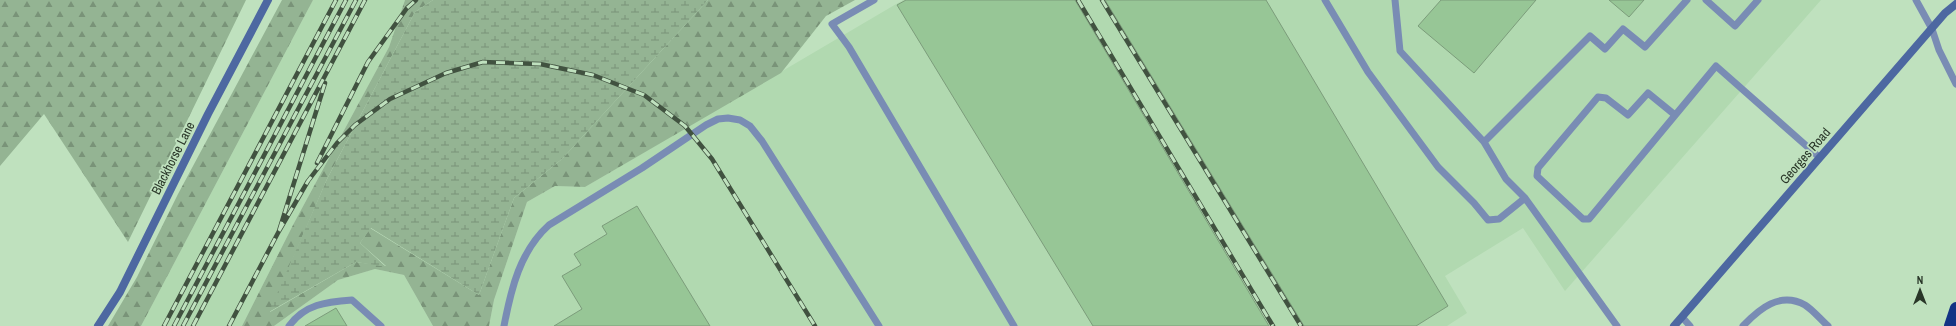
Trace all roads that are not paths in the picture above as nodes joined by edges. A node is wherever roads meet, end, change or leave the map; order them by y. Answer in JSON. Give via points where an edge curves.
{"nodes":[{"id":1,"x":268,"y":0,"type":"edge"},
{"id":2,"x":874,"y":0,"type":"edge"},
{"id":3,"x":1325,"y":0,"type":"edge"},
{"id":4,"x":1395,"y":0,"type":"edge"},
{"id":5,"x":1687,"y":0,"type":"edge"},
{"id":6,"x":1706,"y":0,"type":"edge"},
{"id":7,"x":1758,"y":0,"type":"edge"},
{"id":8,"x":1916,"y":0,"type":"edge"},
{"id":9,"x":1956,"y":4,"type":"edge"},
{"id":10,"x":1932,"y":29,"type":"junction"},
{"id":11,"x":1956,"y":84,"type":"edge"},
{"id":12,"x":1675,"y":115,"type":"junction"},
{"id":13,"x":1484,"y":142,"type":"junction"},
{"id":14,"x":1819,"y":157,"type":"junction"},
{"id":15,"x":1525,"y":198,"type":"junction"},
{"id":16,"x":1956,"y":308,"type":"edge"},
{"id":17,"x":1682,"y":317,"type":"junction"},
{"id":18,"x":98,"y":326,"type":"edge"},
{"id":19,"x":289,"y":326,"type":"edge"},
{"id":20,"x":381,"y":326,"type":"edge"},
{"id":21,"x":504,"y":326,"type":"edge"},
{"id":22,"x":879,"y":326,"type":"edge"},
{"id":23,"x":1014,"y":326,"type":"edge"},
{"id":24,"x":1617,"y":326,"type":"edge"},
{"id":25,"x":1674,"y":326,"type":"edge"},
{"id":26,"x":1690,"y":326,"type":"edge"},
{"id":27,"x":1743,"y":326,"type":"edge"},
{"id":28,"x":1828,"y":326,"type":"edge"},
{"id":29,"x":1950,"y":326,"type":"edge"}],
"edges":[{"from":1,"to":18,"type":"street","name":"Blackhorse Lane","via":[[120,292]]},
{"from":2,"to":23,"type":"lane","via":[[832,24],[849,47]]},
{"from":3,"to":15,"type":"lane","via":[[1368,72],[1438,167],[1488,220],[1499,218]]},
{"from":4,"to":13,"type":"lane","via":[[1400,51]]},
{"from":5,"to":13,"type":"lane","via":[[1644,47],[1623,29],[1605,49],[1590,36]]},
{"from":6,"to":7,"type":"lane","via":[[1735,26]]},
{"from":8,"to":10,"type":"lane"},
{"from":9,"to":10,"type":"street","name":"Georges Road"},
{"from":10,"to":11,"type":"lane"},
{"from":10,"to":14,"type":"street","name":"Georges Road"},
{"from":12,"to":12,"type":"lane","via":[[1589,219],[1583,219],[1537,176],[1538,168],[1598,97],[1606,98],[1628,115],[1648,93]]},
{"from":12,"to":14,"type":"lane","via":[[1716,66]]},
{"from":13,"to":15,"type":"lane","via":[[1506,179]]},
{"from":14,"to":17,"type":"street","name":"Georges Road"},
{"from":15,"to":24,"type":"lane"},
{"from":16,"to":29,"type":"highway"},
{"from":17,"to":25,"type":"street","name":"Georges Road"},
{"from":17,"to":26,"type":"lane"},
{"from":19,"to":20,"type":"lane","via":[[298,314],[322,303],[352,300]]},
{"from":21,"to":22,"type":"lane","via":[[517,275],[536,236],[549,225],[706,125],[718,119],[728,118],[740,120],[750,126],[762,141]]},
{"from":27,"to":28,"type":"lane","via":[[1767,305],[1785,300],[1804,305]]}]}
